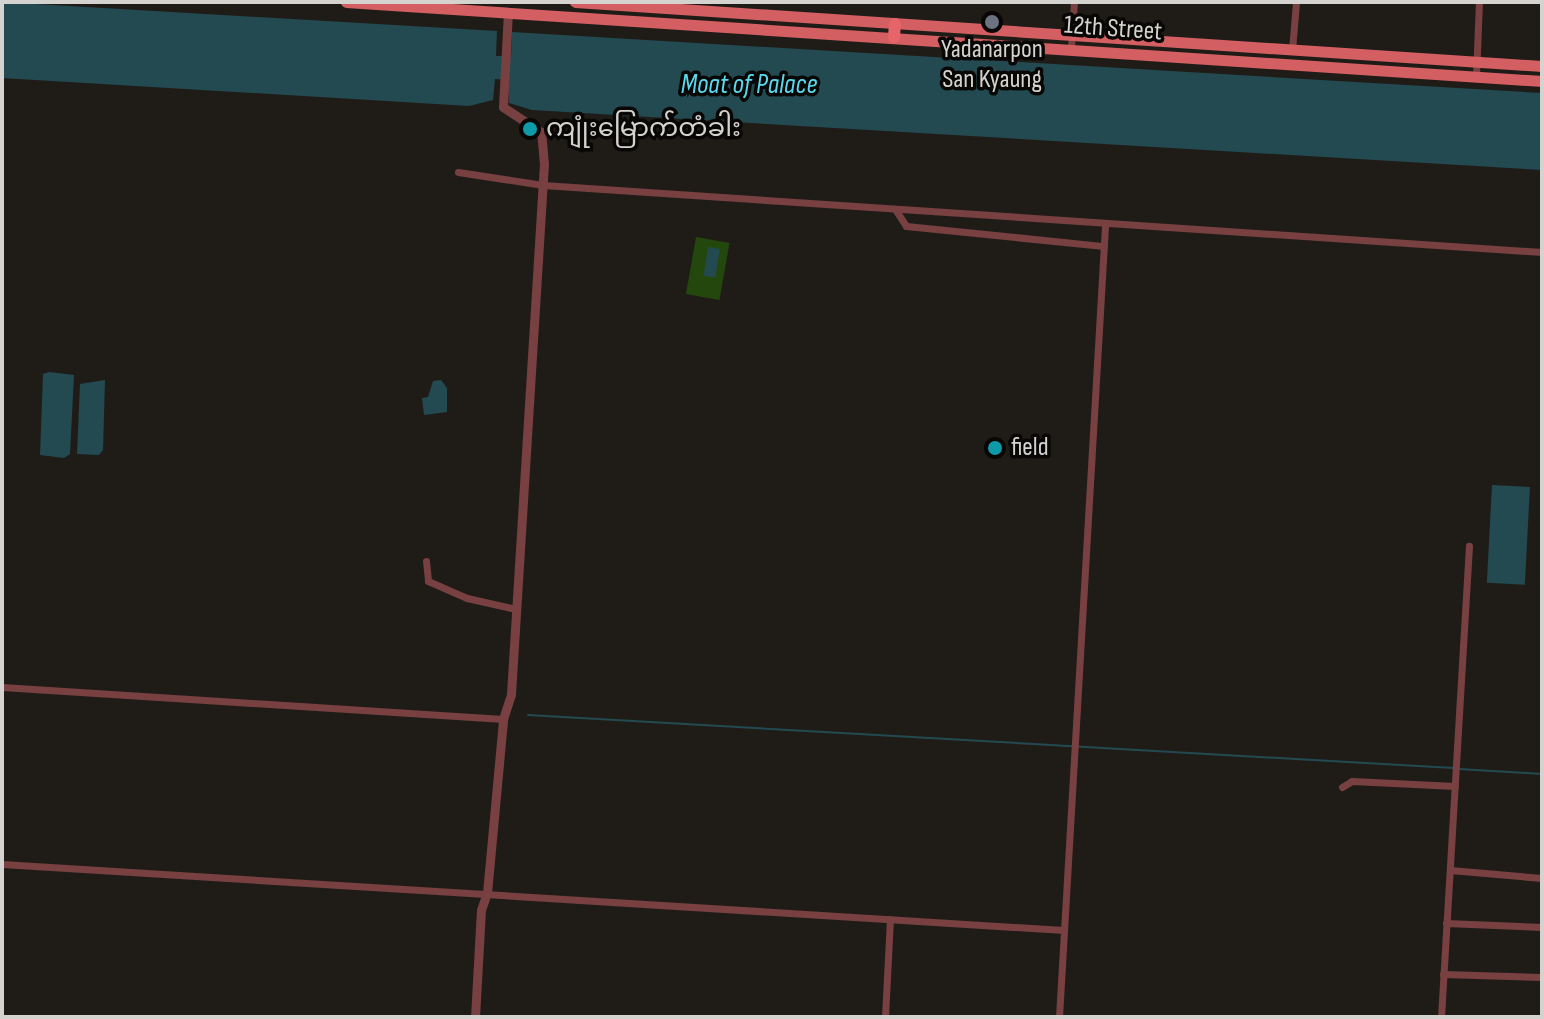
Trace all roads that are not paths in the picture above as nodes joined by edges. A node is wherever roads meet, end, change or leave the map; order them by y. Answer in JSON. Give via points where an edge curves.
{"nodes":[{"id":1,"x":346,"y":2,"type":"edge"},
{"id":2,"x":575,"y":2,"type":"edge"},
{"id":3,"x":1074,"y":2,"type":"edge"},
{"id":4,"x":1296,"y":2,"type":"edge"},
{"id":5,"x":1479,"y":3,"type":"edge"},
{"id":6,"x":741,"y":7,"type":"edge"},
{"id":7,"x":759,"y":8,"type":"edge"},
{"id":8,"x":504,"y":12,"type":"edge"},
{"id":9,"x":895,"y":30,"type":"junction"},
{"id":10,"x":1071,"y":42,"type":"junction"},
{"id":11,"x":1292,"y":50,"type":"junction"},
{"id":12,"x":1477,"y":61,"type":"junction"},
{"id":13,"x":1542,"y":66,"type":"edge"},
{"id":14,"x":1476,"y":76,"type":"junction"},
{"id":15,"x":1542,"y":81,"type":"edge"},
{"id":16,"x":458,"y":172,"type":"dead end"},
{"id":17,"x":543,"y":185,"type":"junction"},
{"id":18,"x":895,"y":209,"type":"junction"},
{"id":19,"x":976,"y":215,"type":"junction"},
{"id":20,"x":1105,"y":226,"type":"junction"},
{"id":21,"x":975,"y":232,"type":"junction"},
{"id":22,"x":1104,"y":246,"type":"junction"},
{"id":23,"x":1542,"y":252,"type":"edge"},
{"id":24,"x":1469,"y":546,"type":"dead end"},
{"id":25,"x":426,"y":561,"type":"dead end"},
{"id":26,"x":516,"y":609,"type":"junction"},
{"id":27,"x":2,"y":687,"type":"edge"},
{"id":28,"x":503,"y":719,"type":"junction"},
{"id":29,"x":1455,"y":786,"type":"junction"},
{"id":30,"x":1342,"y":787,"type":"dead end"},
{"id":31,"x":2,"y":864,"type":"edge"},
{"id":32,"x":1450,"y":870,"type":"junction"},
{"id":33,"x":1542,"y":878,"type":"edge"},
{"id":34,"x":487,"y":893,"type":"junction"},
{"id":35,"x":890,"y":919,"type":"junction"},
{"id":36,"x":1446,"y":923,"type":"junction"},
{"id":37,"x":1542,"y":927,"type":"edge"},
{"id":38,"x":1064,"y":930,"type":"junction"},
{"id":39,"x":1443,"y":974,"type":"junction"},
{"id":40,"x":1542,"y":977,"type":"edge"},
{"id":41,"x":475,"y":1017,"type":"edge"},
{"id":42,"x":885,"y":1017,"type":"edge"},
{"id":43,"x":1059,"y":1017,"type":"edge"},
{"id":44,"x":1441,"y":1017,"type":"edge"}],
"edges":[{"from":1,"to":8,"type":"main road","name":"12th Street"},
{"from":2,"to":6,"type":"main road","name":"12th Street"},
{"from":3,"to":10,"type":"street"},
{"from":4,"to":11,"type":"street"},
{"from":5,"to":12,"type":"street"},
{"from":6,"to":7,"type":"main road","name":"12th Street"},
{"from":7,"to":9,"type":"main road","name":"12th Street"},
{"from":8,"to":9,"type":"main road","name":"12th Street"},
{"from":8,"to":17,"type":"street","via":[[503,105],[511,117],[541,132]]},
{"from":9,"to":10,"type":"main road","name":"12th Street"},
{"from":10,"to":11,"type":"main road","name":"12th Street"},
{"from":10,"to":14,"type":"main road","name":"12th Street"},
{"from":11,"to":12,"type":"main road","name":"12th Street"},
{"from":12,"to":13,"type":"main road","name":"12th Street"},
{"from":12,"to":14,"type":"street"},
{"from":14,"to":15,"type":"main road","name":"12th Street"},
{"from":16,"to":17,"type":"street"},
{"from":17,"to":18,"type":"street"},
{"from":17,"to":26,"type":"street"},
{"from":18,"to":19,"type":"street"},
{"from":18,"to":21,"type":"street","via":[[906,226]]},
{"from":19,"to":20,"type":"street"},
{"from":19,"to":21,"type":"street"},
{"from":20,"to":22,"type":"street"},
{"from":20,"to":23,"type":"street"},
{"from":21,"to":22,"type":"street"},
{"from":22,"to":38,"type":"street"},
{"from":24,"to":29,"type":"street"},
{"from":25,"to":26,"type":"street","via":[[428,581],[467,598]]},
{"from":26,"to":28,"type":"street","via":[[511,694]]},
{"from":27,"to":28,"type":"street"},
{"from":28,"to":34,"type":"street"},
{"from":29,"to":30,"type":"street","via":[[1352,781]]},
{"from":29,"to":32,"type":"street"},
{"from":31,"to":34,"type":"street"},
{"from":32,"to":33,"type":"street"},
{"from":32,"to":36,"type":"street"},
{"from":34,"to":35,"type":"street"},
{"from":34,"to":41,"type":"street","via":[[481,910]]},
{"from":35,"to":38,"type":"street"},
{"from":35,"to":42,"type":"street"},
{"from":36,"to":37,"type":"street"},
{"from":36,"to":39,"type":"street"},
{"from":38,"to":43,"type":"street"},
{"from":39,"to":40,"type":"street"},
{"from":39,"to":44,"type":"street"}]}
